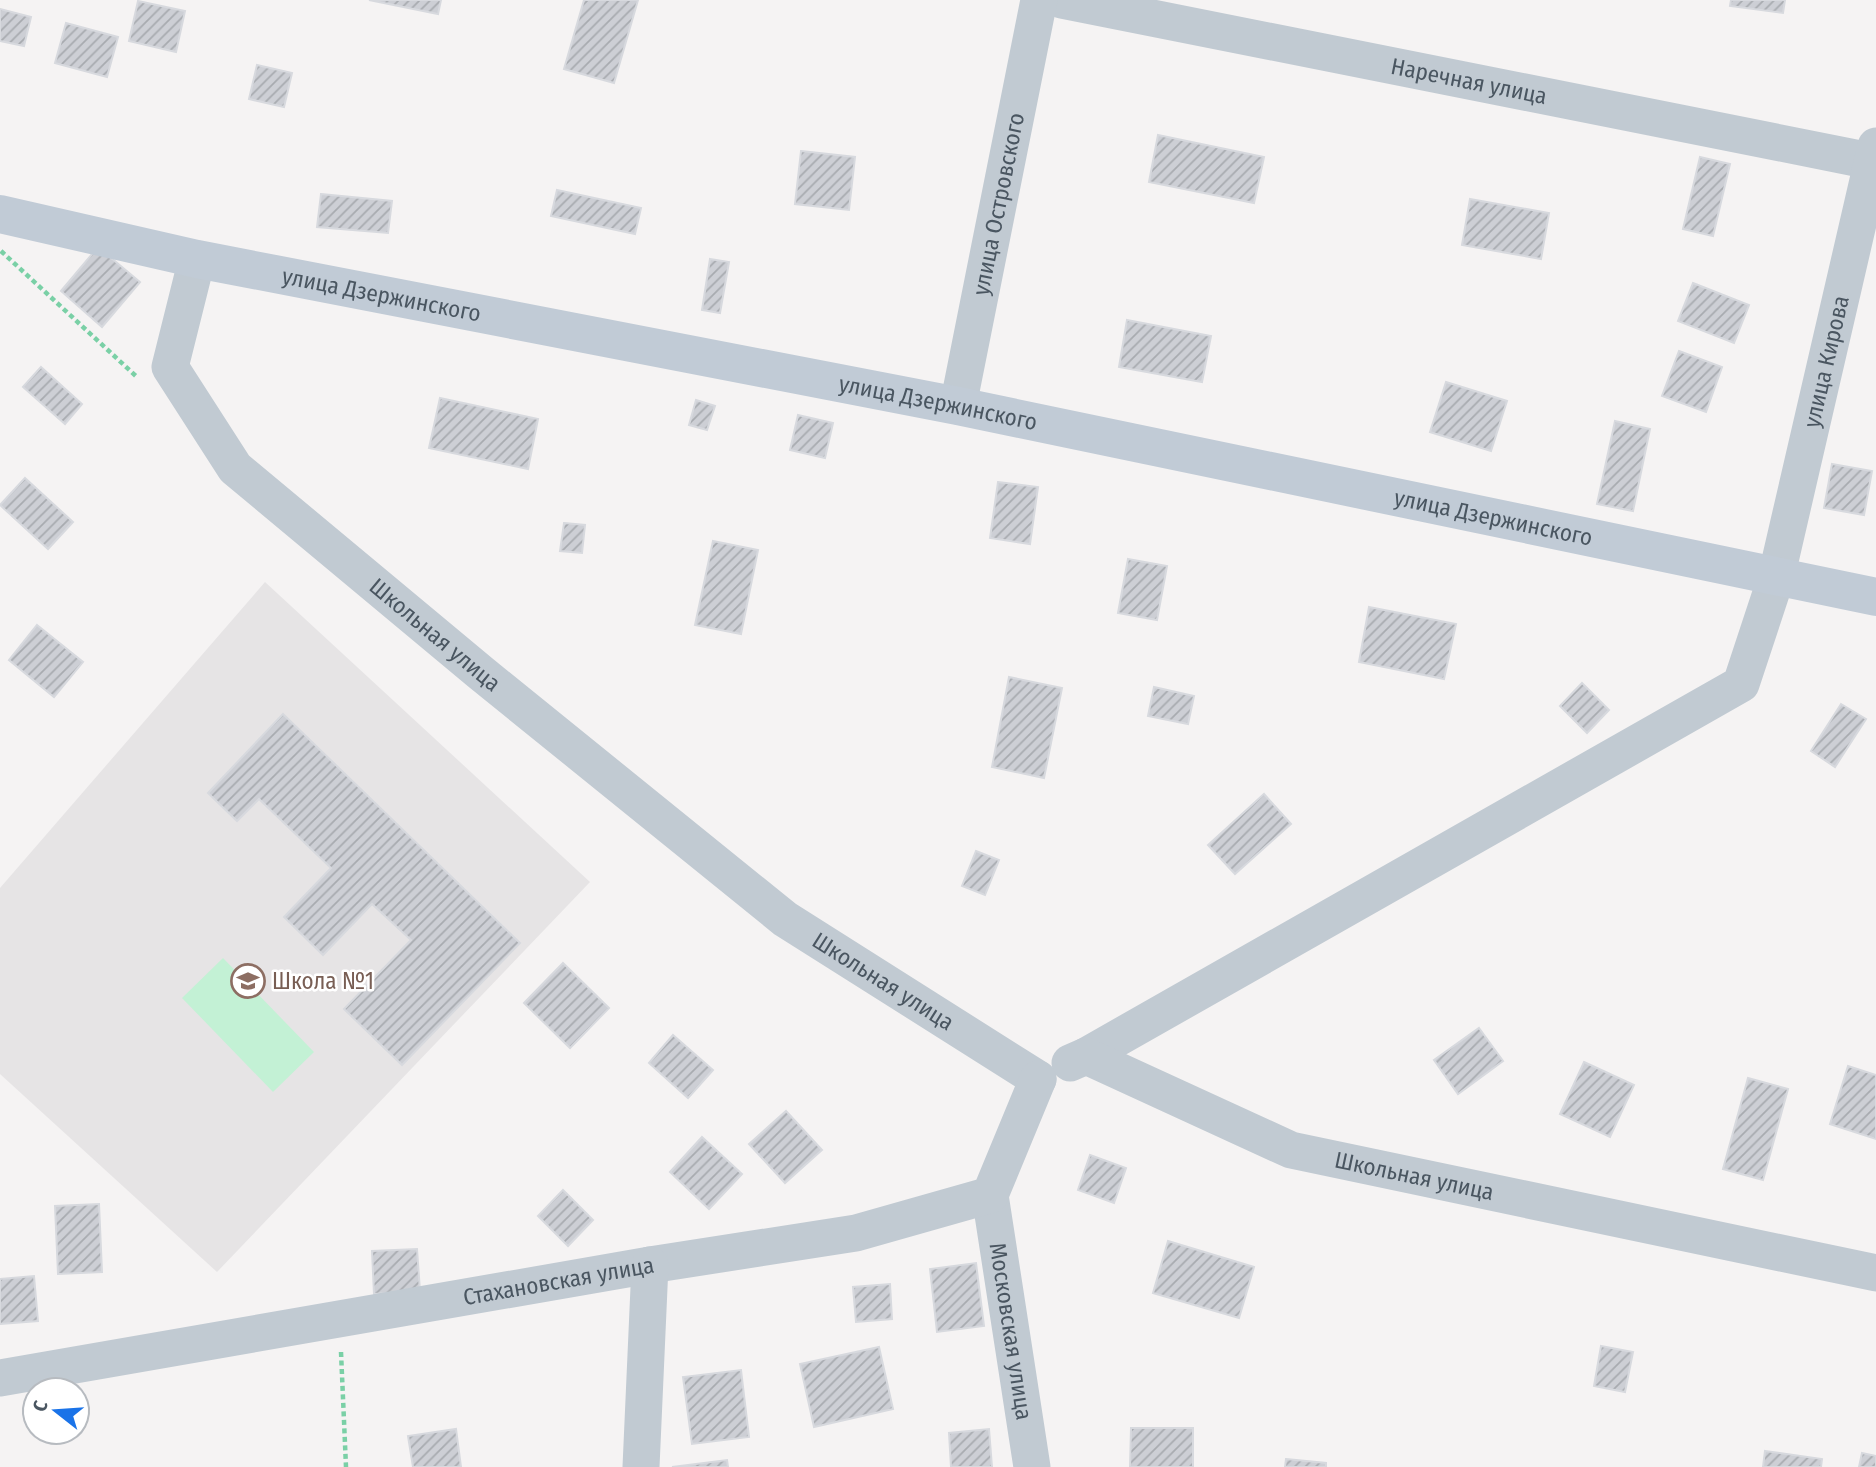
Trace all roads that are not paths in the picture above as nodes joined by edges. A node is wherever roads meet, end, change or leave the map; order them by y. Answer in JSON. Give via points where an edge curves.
{"nodes":[{"id":1,"x":1039,"y":0,"type":"edge"},
{"id":2,"x":1062,"y":0,"type":"edge"},
{"id":3,"x":1875,"y":157,"type":"edge"},
{"id":4,"x":0,"y":214,"type":"edge"},
{"id":5,"x":197,"y":259,"type":"junction"},
{"id":6,"x":958,"y":407,"type":"junction"},
{"id":7,"x":1776,"y":578,"type":"junction"},
{"id":8,"x":1876,"y":597,"type":"edge"},
{"id":9,"x":1086,"y":1056,"type":"junction"},
{"id":10,"x":1038,"y":1079,"type":"junction"},
{"id":11,"x":990,"y":1195,"type":"junction"},
{"id":12,"x":650,"y":1265,"type":"junction"},
{"id":13,"x":1876,"y":1273,"type":"edge"},
{"id":14,"x":0,"y":1378,"type":"edge"},
{"id":15,"x":641,"y":1467,"type":"edge"},
{"id":16,"x":1032,"y":1467,"type":"edge"}],
"edges":[{"from":1,"to":6,"type":"street","name":"улица Островского"},
{"from":2,"to":3,"type":"street","name":"Наречная улица"},
{"from":3,"to":7,"type":"street","name":"улица Кирова"},
{"from":4,"to":5,"type":"street","name":"улица Дзержинского"},
{"from":5,"to":6,"type":"street","name":"улица Дзержинского"},
{"from":5,"to":10,"type":"street","name":"Школьная улица","via":[[170,367],[234,468],[785,919]]},
{"from":6,"to":7,"type":"street","name":"улица Дзержинского"},
{"from":7,"to":8,"type":"street","name":"улица Дзержинского"},
{"from":7,"to":9,"type":"street","name":"улица Кирова","via":[[1741,684]]},
{"from":9,"to":10,"type":"street"},
{"from":9,"to":13,"type":"street","name":"Школьная улица","via":[[1292,1150]]},
{"from":10,"to":11,"type":"street"},
{"from":11,"to":12,"type":"street","name":"Стахановская улица","via":[[856,1233]]},
{"from":11,"to":16,"type":"street","name":"Московская улица"},
{"from":12,"to":14,"type":"street","name":"Стахановская улица"},
{"from":12,"to":15,"type":"street"}]}
